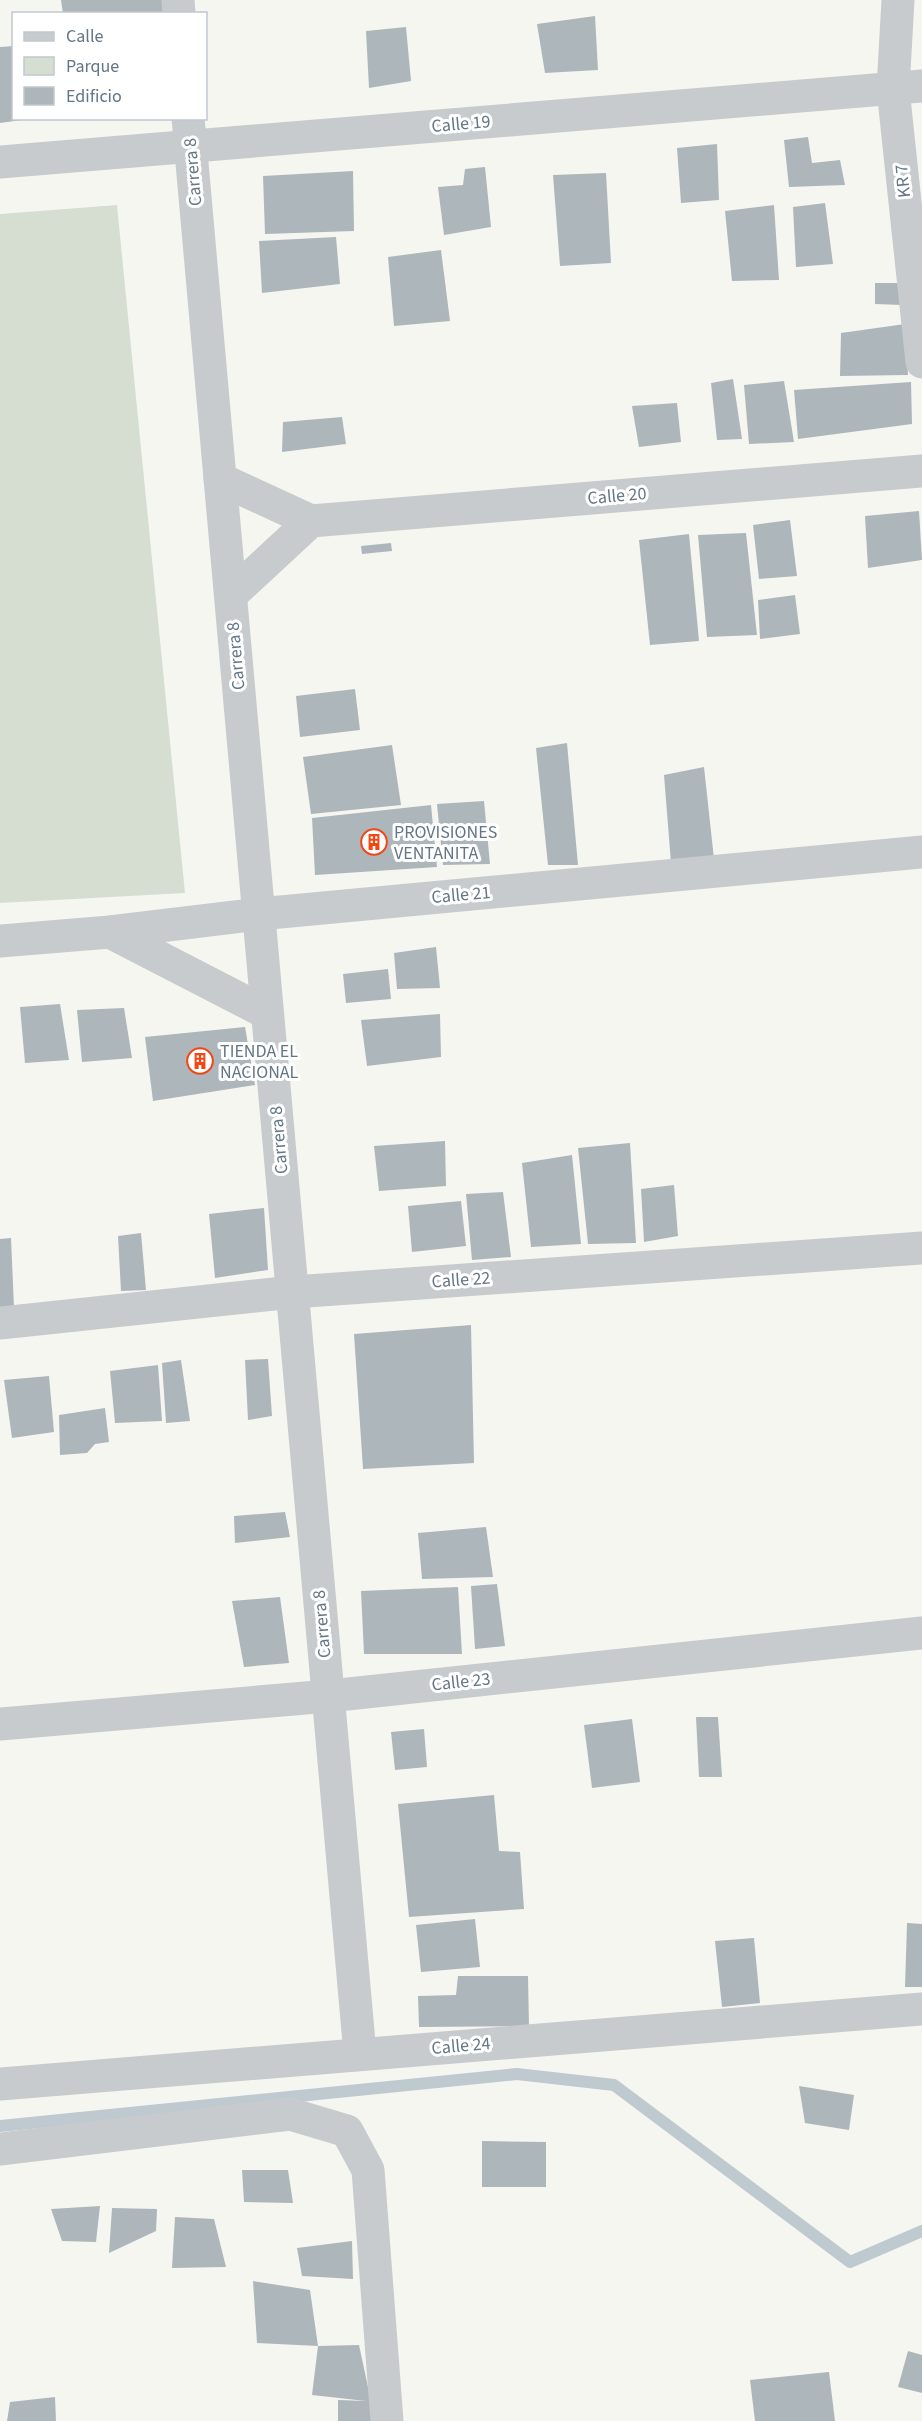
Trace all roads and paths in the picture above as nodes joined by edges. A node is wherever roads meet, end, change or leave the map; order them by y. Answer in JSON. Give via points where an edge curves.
{"nodes":[{"id":1,"x":898,"y":0,"type":"edge"},
{"id":2,"x":908,"y":87,"type":"edge"},
{"id":3,"x":189,"y":132,"type":"edge"},
{"id":4,"x":0,"y":162,"type":"edge"},
{"id":5,"x":922,"y":362,"type":"edge"},
{"id":6,"x":922,"y":471,"type":"edge"},
{"id":7,"x":220,"y":479,"type":"junction"},
{"id":8,"x":311,"y":521,"type":"junction"},
{"id":9,"x":231,"y":596,"type":"junction"},
{"id":10,"x":922,"y":852,"type":"edge"},
{"id":11,"x":259,"y":914,"type":"junction"},
{"id":12,"x":110,"y":932,"type":"junction"},
{"id":13,"x":0,"y":941,"type":"edge"},
{"id":14,"x":267,"y":1013,"type":"junction"},
{"id":15,"x":922,"y":1248,"type":"edge"},
{"id":16,"x":292,"y":1292,"type":"junction"},
{"id":17,"x":0,"y":1323,"type":"edge"},
{"id":18,"x":922,"y":1633,"type":"edge"},
{"id":19,"x":329,"y":1696,"type":"junction"},
{"id":20,"x":0,"y":1724,"type":"edge"},
{"id":21,"x":922,"y":2009,"type":"edge"},
{"id":22,"x":360,"y":2054,"type":"junction"},
{"id":23,"x":0,"y":2084,"type":"edge"},
{"id":24,"x":0,"y":2149,"type":"edge"},
{"id":25,"x":387,"y":2421,"type":"edge"}],
"edges":[{"from":1,"to":2,"type":"street","name":"KR 7"},
{"from":2,"to":3,"type":"street","name":"Calle 19"},
{"from":2,"to":5,"type":"street","name":"KR 7"},
{"from":3,"to":4,"type":"street","name":"Calle 19"},
{"from":3,"to":7,"type":"street","name":"Carrera 8"},
{"from":6,"to":8,"type":"street","name":"Calle 20"},
{"from":7,"to":8,"type":"street","name":"Calle 20"},
{"from":7,"to":9,"type":"street","name":"Carrera 8"},
{"from":8,"to":9,"type":"street"},
{"from":9,"to":11,"type":"street","name":"Carrera 8"},
{"from":10,"to":11,"type":"street","name":"Calle 21"},
{"from":11,"to":12,"type":"street","name":"Calle 21"},
{"from":11,"to":14,"type":"street","name":"Carrera 8"},
{"from":12,"to":13,"type":"street","name":"Calle 21"},
{"from":12,"to":14,"type":"street"},
{"from":14,"to":16,"type":"street","name":"Carrera 8"},
{"from":15,"to":16,"type":"street","name":"Calle 22"},
{"from":16,"to":17,"type":"street","name":"Calle 22"},
{"from":16,"to":19,"type":"street","name":"Carrera 8"},
{"from":18,"to":19,"type":"street","name":"Calle 23"},
{"from":19,"to":20,"type":"street","name":"Calle 23"},
{"from":19,"to":22,"type":"street","name":"Carrera 8"},
{"from":21,"to":22,"type":"street","name":"Calle 24"},
{"from":22,"to":23,"type":"street","name":"Calle 24"},
{"from":24,"to":25,"type":"street","via":[[290,2114],[347,2131],[368,2170]]}]}
